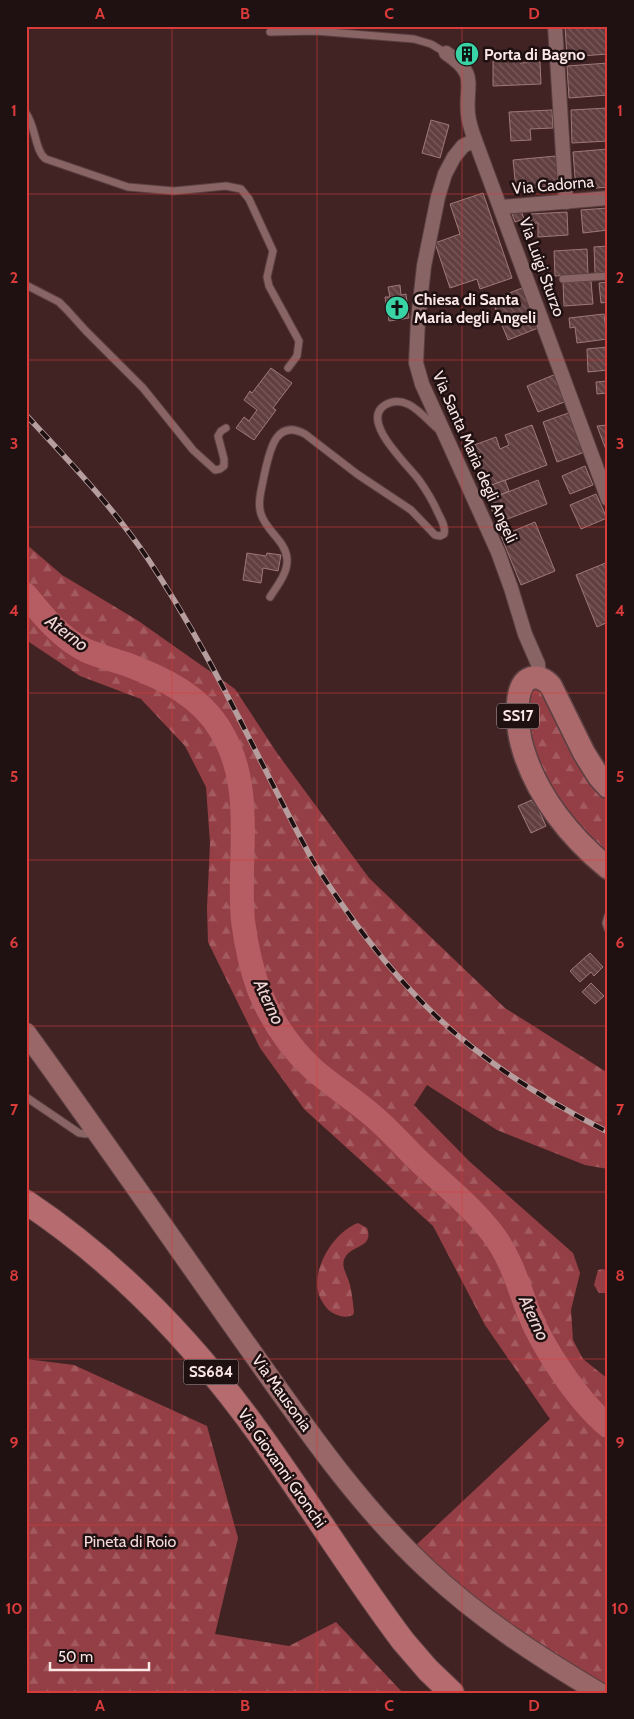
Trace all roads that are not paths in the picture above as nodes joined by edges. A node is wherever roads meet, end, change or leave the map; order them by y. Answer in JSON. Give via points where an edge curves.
{"nodes":[{"id":1,"x":555,"y":26,"type":"edge"},
{"id":2,"x":270,"y":32,"type":"dead end"},
{"id":3,"x":446,"y":53,"type":"joint"},
{"id":4,"x":26,"y":113,"type":"edge"},
{"id":5,"x":475,"y":140,"type":"junction"},
{"id":6,"x":608,"y":198,"type":"edge"},
{"id":7,"x":566,"y":202,"type":"junction"},
{"id":8,"x":501,"y":207,"type":"junction"},
{"id":9,"x":608,"y":276,"type":"edge"},
{"id":10,"x":563,"y":279,"type":"dead end"},
{"id":11,"x":26,"y":285,"type":"edge"},
{"id":12,"x":288,"y":368,"type":"dead end"},
{"id":13,"x":226,"y":428,"type":"dead end"},
{"id":14,"x":444,"y":433,"type":"junction"},
{"id":15,"x":608,"y":499,"type":"edge"},
{"id":16,"x":270,"y":597,"type":"dead end"},
{"id":17,"x":539,"y":678,"type":"junction"},
{"id":18,"x":608,"y":787,"type":"edge"},
{"id":19,"x":608,"y":868,"type":"edge"},
{"id":20,"x":608,"y":916,"type":"edge"},
{"id":21,"x":608,"y":929,"type":"edge"},
{"id":22,"x":26,"y":1033,"type":"edge"},
{"id":23,"x":26,"y":1097,"type":"edge"},
{"id":24,"x":96,"y":1130,"type":"junction"},
{"id":25,"x":26,"y":1202,"type":"edge"},
{"id":26,"x":452,"y":1693,"type":"edge"},
{"id":27,"x":600,"y":1693,"type":"edge"}],
"edges":[{"from":1,"to":7,"type":"street"},
{"from":2,"to":3,"type":"lane","via":[[315,31],[414,39]]},
{"from":3,"to":5,"type":"street","name":"Via Luigi Sturzo","via":[[459,62],[467,74],[468,115]]},
{"from":4,"to":12,"type":"lane","via":[[35,131],[39,152],[46,159],[128,186],[174,191],[233,186],[245,192],[273,251],[267,277],[269,286],[299,341],[297,356]]},
{"from":5,"to":8,"type":"street","name":"Via Luigi Sturzo"},
{"from":5,"to":14,"type":"street","name":"Via Santa Maria degli Angeli","via":[[459,150],[449,164],[438,197],[420,296],[416,362]]},
{"from":6,"to":7,"type":"street","name":"Via Cadorna"},
{"from":7,"to":8,"type":"street","name":"Via Cadorna"},
{"from":8,"to":15,"type":"street","name":"Via Luigi Sturzo"},
{"from":9,"to":10,"type":"lane"},
{"from":11,"to":13,"type":"lane","via":[[68,310],[143,388],[193,450],[215,470],[224,466],[218,436]]},
{"from":14,"to":16,"type":"lane","via":[[404,402],[385,405],[378,416],[385,440],[419,480],[436,508],[445,528],[440,536],[411,510],[305,434],[290,430],[277,437],[267,463],[260,508],[265,523],[285,551],[287,562],[284,574]]},
{"from":14,"to":17,"type":"street","name":"Via Santa Maria degli Angeli","via":[[498,552],[538,664]]},
{"from":17,"to":18,"type":"main road","number":"SS17","via":[[553,688],[588,759]]},
{"from":17,"to":19,"type":"main road","number":"SS17","via":[[526,681],[520,692],[518,728],[523,750],[540,789],[560,820]]},
{"from":20,"to":21,"type":"lane"},
{"from":22,"to":24,"type":"main road","name":"Via Mausonia"},
{"from":23,"to":24,"type":"lane","via":[[79,1133]]},
{"from":24,"to":27,"type":"main road","name":"Via Mausonia","via":[[272,1379],[341,1472],[388,1528],[426,1568],[478,1612]]},
{"from":25,"to":26,"type":"highway","name":"Via Giovanni Gronchi","number":"SS684","via":[[114,1269],[185,1341],[246,1417],[393,1628]]}]}
